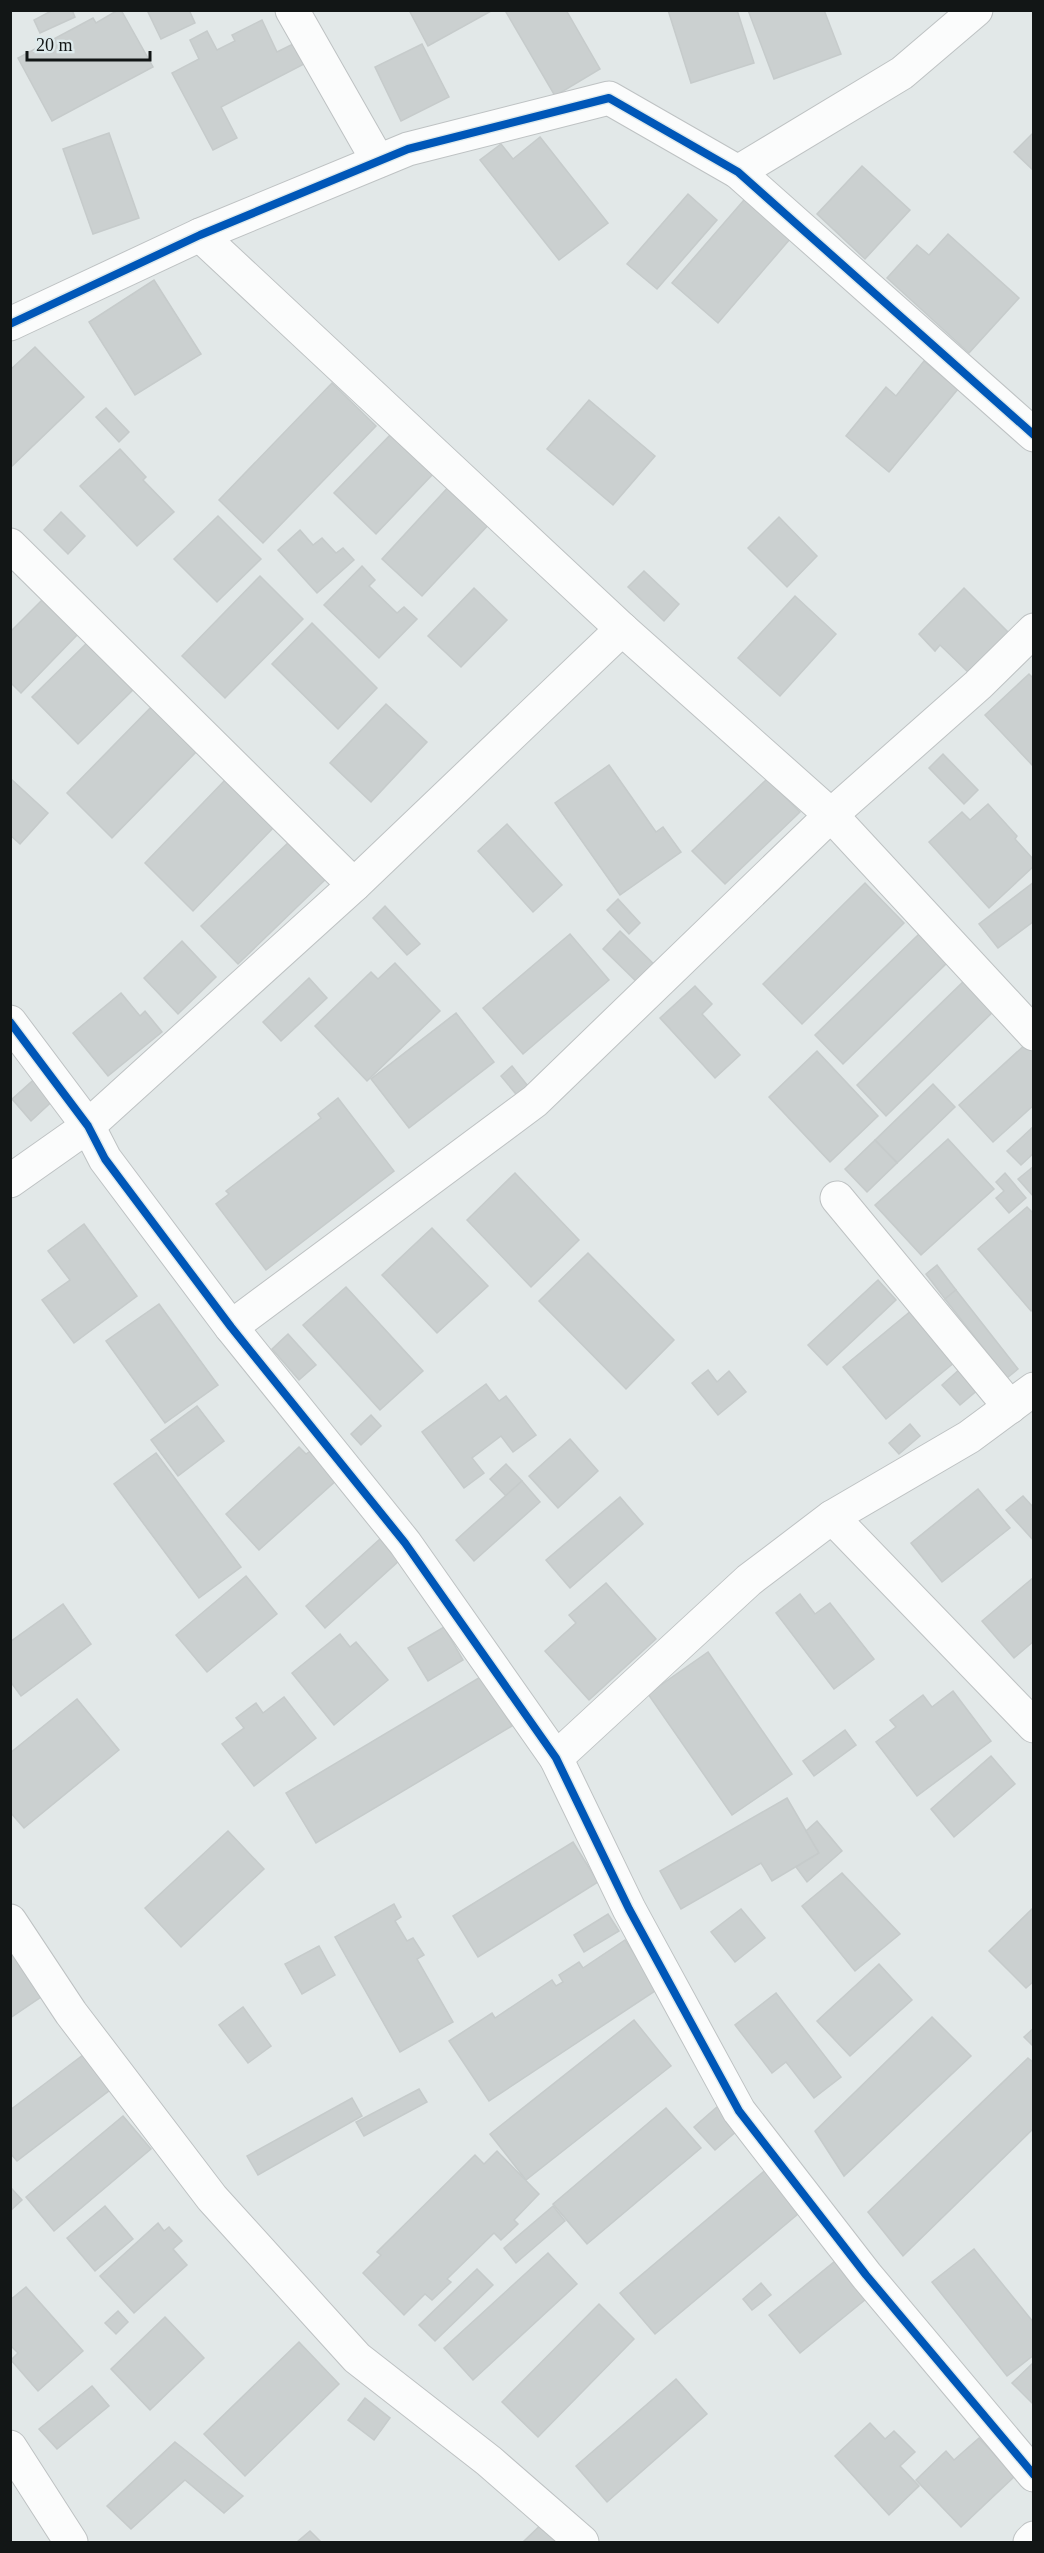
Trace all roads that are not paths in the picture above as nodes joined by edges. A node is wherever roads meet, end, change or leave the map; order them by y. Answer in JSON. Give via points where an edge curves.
{"nodes":[{"id":1,"x":292,"y":10,"type":"edge"},
{"id":2,"x":976,"y":10,"type":"edge"},
{"id":3,"x":378,"y":161,"type":"junction"},
{"id":4,"x":738,"y":172,"type":"junction"},
{"id":5,"x":200,"y":235,"type":"junction"},
{"id":6,"x":10,"y":324,"type":"edge"},
{"id":7,"x":1034,"y":435,"type":"edge"},
{"id":8,"x":10,"y":545,"type":"edge"},
{"id":9,"x":622,"y":629,"type":"junction"},
{"id":10,"x":1034,"y":630,"type":"edge"},
{"id":11,"x":831,"y":815,"type":"junction"},
{"id":12,"x":354,"y":885,"type":"junction"},
{"id":13,"x":10,"y":1022,"type":"edge"},
{"id":14,"x":1034,"y":1034,"type":"edge"},
{"id":15,"x":88,"y":1126,"type":"junction"},
{"id":16,"x":10,"y":1181,"type":"edge"},
{"id":17,"x":837,"y":1198,"type":"dead end"},
{"id":18,"x":231,"y":1327,"type":"junction"},
{"id":19,"x":1022,"y":1398,"type":"edge"},
{"id":20,"x":832,"y":1517,"type":"junction"},
{"id":21,"x":1034,"y":1726,"type":"edge"},
{"id":22,"x":556,"y":1758,"type":"junction"},
{"id":23,"x":10,"y":1921,"type":"edge"},
{"id":24,"x":10,"y":2447,"type":"edge"},
{"id":25,"x":1034,"y":2475,"type":"edge"},
{"id":26,"x":1034,"y":2538,"type":"edge"},
{"id":27,"x":71,"y":2542,"type":"edge"},
{"id":28,"x":582,"y":2542,"type":"edge"},
{"id":29,"x":1029,"y":2542,"type":"edge"}],
"edges":[{"from":1,"to":3,"type":"street"},
{"from":2,"to":4,"type":"street","via":[[902,73]]},
{"from":3,"to":4,"type":"street","via":[[408,149],[609,98]]},
{"from":3,"to":5,"type":"street"},
{"from":4,"to":7,"type":"street"},
{"from":5,"to":6,"type":"street"},
{"from":5,"to":9,"type":"street"},
{"from":8,"to":12,"type":"street"},
{"from":9,"to":11,"type":"street"},
{"from":9,"to":12,"type":"street"},
{"from":10,"to":11,"type":"street"},
{"from":11,"to":14,"type":"street"},
{"from":11,"to":18,"type":"street","via":[[535,1101]]},
{"from":12,"to":15,"type":"street"},
{"from":13,"to":15,"type":"street"},
{"from":15,"to":16,"type":"street"},
{"from":15,"to":18,"type":"street","via":[[105,1159]]},
{"from":17,"to":19,"type":"street"},
{"from":18,"to":22,"type":"street","via":[[405,1543]]},
{"from":19,"to":20,"type":"street","via":[[969,1437]]},
{"from":20,"to":21,"type":"street"},
{"from":20,"to":22,"type":"street","via":[[749,1580]]},
{"from":22,"to":25,"type":"street","via":[[629,1909],[740,2111],[866,2275]]},
{"from":23,"to":28,"type":"street","via":[[71,2013],[212,2198],[357,2358],[489,2461]]},
{"from":24,"to":27,"type":"street"},
{"from":26,"to":29,"type":"street"}]}
